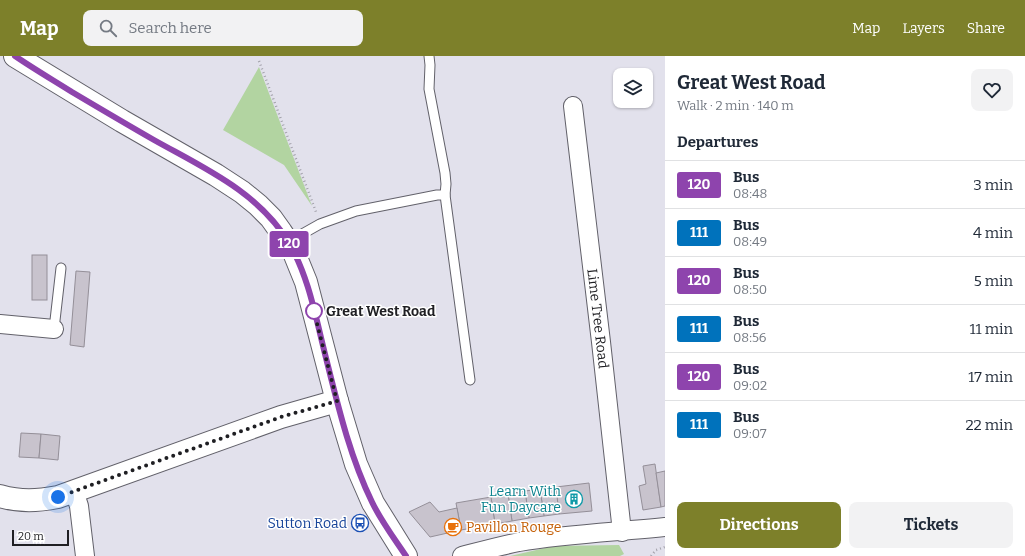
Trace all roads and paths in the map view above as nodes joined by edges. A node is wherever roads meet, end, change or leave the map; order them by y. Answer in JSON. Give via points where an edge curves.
{"nodes":[{"id":1,"x":429,"y":56,"type":"edge"},
{"id":2,"x":24,"y":58,"type":"edge"},
{"id":3,"x":259,"y":62,"type":"dead end"},
{"id":4,"x":573,"y":106,"type":"dead end"},
{"id":5,"x":445,"y":195,"type":"junction"},
{"id":6,"x":318,"y":217,"type":"dead end"},
{"id":7,"x":288,"y":242,"type":"junction"},
{"id":8,"x":61,"y":268,"type":"dead end"},
{"id":9,"x":0,"y":324,"type":"edge"},
{"id":10,"x":54,"y":328,"type":"joint"},
{"id":11,"x":470,"y":380,"type":"dead end"},
{"id":12,"x":337,"y":401,"type":"junction"},
{"id":13,"x":74,"y":491,"type":"junction"},
{"id":14,"x":0,"y":496,"type":"edge"},
{"id":15,"x":665,"y":527,"type":"edge"},
{"id":16,"x":622,"y":532,"type":"junction"},
{"id":17,"x":665,"y":547,"type":"edge"},
{"id":18,"x":85,"y":556,"type":"edge"},
{"id":19,"x":406,"y":556,"type":"edge"},
{"id":20,"x":462,"y":556,"type":"edge"},
{"id":21,"x":650,"y":556,"type":"edge"}],
"edges":[{"from":1,"to":5,"type":"lane","via":[[429,89],[445,173]]},
{"from":2,"to":7,"type":"main road","via":[[122,121],[242,192],[271,218]]},
{"from":3,"to":6,"type":"path"},
{"from":4,"to":16,"type":"street","name":"Lime Tree Road"},
{"from":5,"to":7,"type":"lane","via":[[356,211],[320,224]]},
{"from":5,"to":11,"type":"lane"},
{"from":7,"to":12,"type":"main road","via":[[306,282]]},
{"from":8,"to":10,"type":"lane"},
{"from":9,"to":10,"type":"street"},
{"from":12,"to":13,"type":"main road","via":[[281,417]]},
{"from":12,"to":19,"type":"main road","via":[[367,491]]},
{"from":13,"to":14,"type":"main road","via":[[37,501]]},
{"from":13,"to":18,"type":"street","via":[[79,506]]},
{"from":15,"to":16,"type":"street"},
{"from":16,"to":20,"type":"street","via":[[519,542]]},
{"from":17,"to":21,"type":"path","via":[[656,550]]}]}
